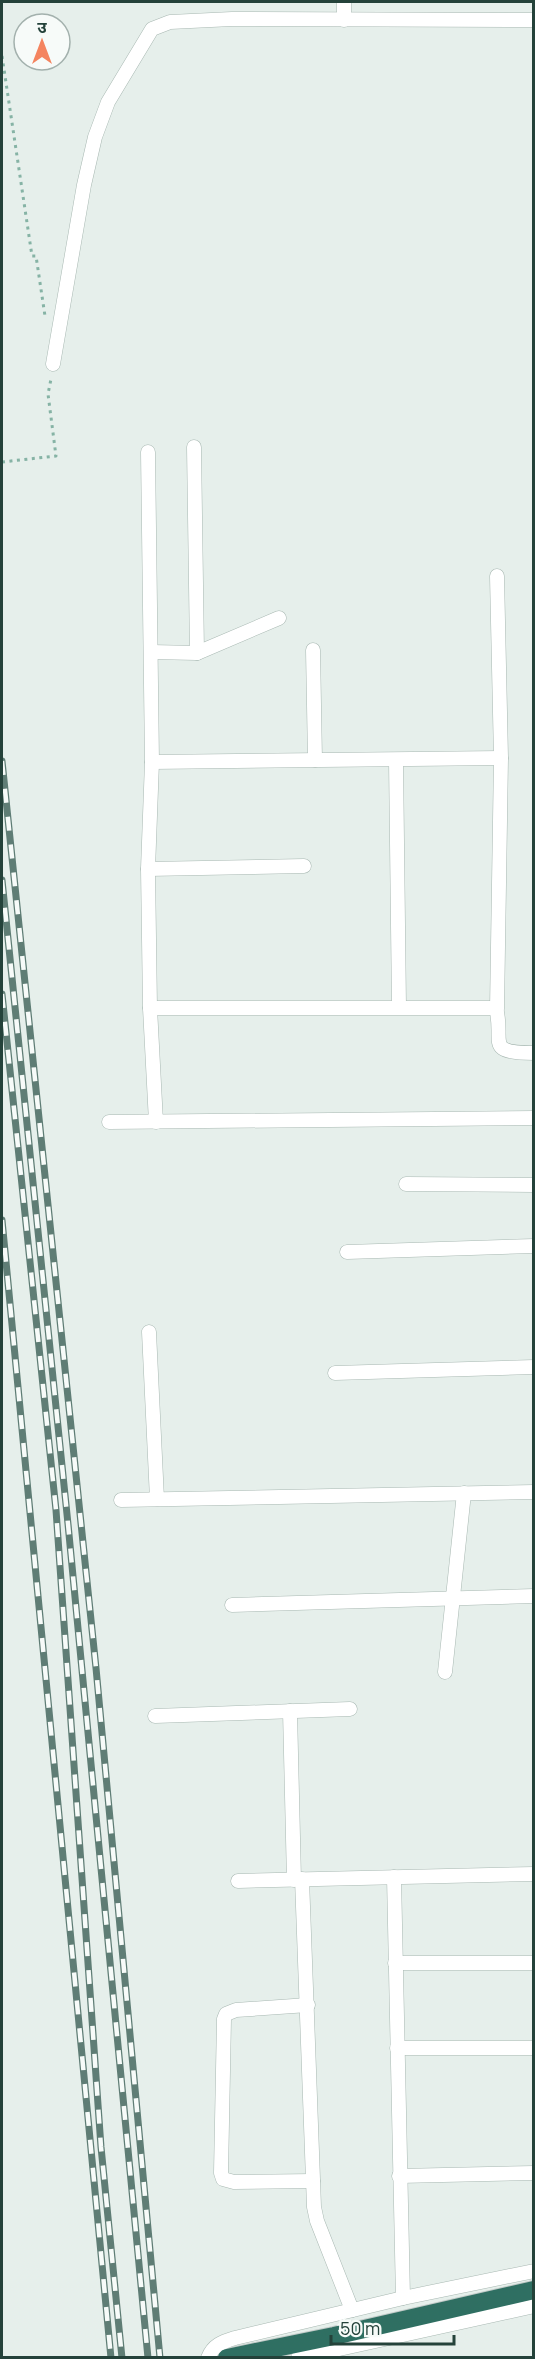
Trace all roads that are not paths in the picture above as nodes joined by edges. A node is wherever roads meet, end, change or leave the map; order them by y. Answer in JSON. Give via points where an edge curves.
{"nodes":[{"id":1,"x":344,"y":2,"type":"edge"},
{"id":2,"x":344,"y":20,"type":"junction"},
{"id":3,"x":534,"y":20,"type":"edge"},
{"id":4,"x":53,"y":364,"type":"road end"},
{"id":5,"x":194,"y":447,"type":"dead end"},
{"id":6,"x":148,"y":452,"type":"dead end"},
{"id":7,"x":497,"y":576,"type":"dead end"},
{"id":8,"x":279,"y":618,"type":"dead end"},
{"id":9,"x":313,"y":650,"type":"dead end"},
{"id":10,"x":151,"y":652,"type":"junction"},
{"id":11,"x":197,"y":653,"type":"junction"},
{"id":12,"x":501,"y":758,"type":"junction"},
{"id":13,"x":315,"y":760,"type":"junction"},
{"id":14,"x":396,"y":760,"type":"junction"},
{"id":15,"x":152,"y":762,"type":"junction"},
{"id":16,"x":304,"y":866,"type":"dead end"},
{"id":17,"x":148,"y":870,"type":"junction"},
{"id":18,"x":399,"y":1007,"type":"junction"},
{"id":19,"x":150,"y":1008,"type":"junction"},
{"id":20,"x":497,"y":1009,"type":"junction"},
{"id":21,"x":534,"y":1053,"type":"edge"},
{"id":22,"x":534,"y":1118,"type":"edge"},
{"id":23,"x":109,"y":1122,"type":"dead end"},
{"id":24,"x":156,"y":1122,"type":"junction"},
{"id":25,"x":406,"y":1184,"type":"dead end"},
{"id":26,"x":534,"y":1185,"type":"edge"},
{"id":27,"x":534,"y":1246,"type":"edge"},
{"id":28,"x":347,"y":1252,"type":"dead end"},
{"id":29,"x":149,"y":1332,"type":"dead end"},
{"id":30,"x":534,"y":1367,"type":"edge"},
{"id":31,"x":335,"y":1373,"type":"dead end"},
{"id":32,"x":534,"y":1492,"type":"edge"},
{"id":33,"x":464,"y":1493,"type":"junction"},
{"id":34,"x":157,"y":1499,"type":"junction"},
{"id":35,"x":121,"y":1500,"type":"dead end"},
{"id":36,"x":534,"y":1596,"type":"edge"},
{"id":37,"x":453,"y":1598,"type":"junction"},
{"id":38,"x":232,"y":1605,"type":"dead end"},
{"id":39,"x":445,"y":1672,"type":"dead end"},
{"id":40,"x":350,"y":1709,"type":"dead end"},
{"id":41,"x":290,"y":1711,"type":"junction"},
{"id":42,"x":154,"y":1716,"type":"dead end"},
{"id":43,"x":534,"y":1874,"type":"edge"},
{"id":44,"x":394,"y":1877,"type":"junction"},
{"id":45,"x":298,"y":1880,"type":"junction"},
{"id":46,"x":238,"y":1881,"type":"dead end"},
{"id":47,"x":395,"y":1963,"type":"junction"},
{"id":48,"x":534,"y":1963,"type":"edge"},
{"id":49,"x":308,"y":2005,"type":"junction"},
{"id":50,"x":396,"y":2048,"type":"junction"},
{"id":51,"x":534,"y":2048,"type":"edge"},
{"id":52,"x":534,"y":2173,"type":"edge"},
{"id":53,"x":399,"y":2176,"type":"junction"},
{"id":54,"x":313,"y":2181,"type":"junction"},
{"id":55,"x":534,"y":2271,"type":"edge"},
{"id":56,"x":534,"y":2290,"type":"edge"},
{"id":57,"x":403,"y":2298,"type":"junction"},
{"id":58,"x":534,"y":2306,"type":"edge"},
{"id":59,"x":352,"y":2310,"type":"junction"},
{"id":60,"x":208,"y":2358,"type":"edge"},
{"id":61,"x":227,"y":2358,"type":"edge"},
{"id":62,"x":298,"y":2358,"type":"edge"}],
"edges":[{"from":1,"to":2,"type":"street"},
{"from":2,"to":3,"type":"street"},
{"from":2,"to":4,"type":"street","via":[[170,21],[152,29],[108,102],[95,137]]},
{"from":5,"to":11,"type":"street"},
{"from":6,"to":10,"type":"street"},
{"from":7,"to":12,"type":"street"},
{"from":8,"to":11,"type":"street"},
{"from":9,"to":13,"type":"street"},
{"from":10,"to":11,"type":"street"},
{"from":10,"to":15,"type":"street"},
{"from":12,"to":14,"type":"street"},
{"from":12,"to":20,"type":"street"},
{"from":13,"to":14,"type":"street"},
{"from":13,"to":15,"type":"street"},
{"from":14,"to":18,"type":"street"},
{"from":15,"to":17,"type":"street"},
{"from":16,"to":17,"type":"street"},
{"from":17,"to":19,"type":"street"},
{"from":18,"to":19,"type":"street"},
{"from":18,"to":20,"type":"street"},
{"from":19,"to":24,"type":"street"},
{"from":20,"to":21,"type":"street","via":[[498,1037],[505,1052]]},
{"from":22,"to":24,"type":"street"},
{"from":23,"to":24,"type":"street"},
{"from":25,"to":26,"type":"street"},
{"from":27,"to":28,"type":"street"},
{"from":29,"to":34,"type":"street"},
{"from":30,"to":31,"type":"street"},
{"from":32,"to":33,"type":"street"},
{"from":33,"to":34,"type":"street"},
{"from":33,"to":37,"type":"street"},
{"from":34,"to":35,"type":"street"},
{"from":36,"to":37,"type":"street"},
{"from":37,"to":38,"type":"street"},
{"from":37,"to":39,"type":"street"},
{"from":40,"to":41,"type":"street"},
{"from":41,"to":42,"type":"street"},
{"from":41,"to":45,"type":"street"},
{"from":43,"to":44,"type":"street"},
{"from":44,"to":45,"type":"street"},
{"from":44,"to":47,"type":"street"},
{"from":45,"to":46,"type":"street"},
{"from":45,"to":49,"type":"street"},
{"from":47,"to":48,"type":"street"},
{"from":47,"to":50,"type":"street"},
{"from":49,"to":54,"type":"street"},
{"from":49,"to":54,"type":"street","via":[[226,2014],[220,2173],[226,2181],[234,2182]]},
{"from":50,"to":51,"type":"street"},
{"from":50,"to":53,"type":"street"},
{"from":52,"to":53,"type":"street"},
{"from":53,"to":57,"type":"street"},
{"from":54,"to":59,"type":"street","via":[[316,2221]]},
{"from":55,"to":57,"type":"street"},
{"from":56,"to":61,"type":"highway"},
{"from":57,"to":59,"type":"street"},
{"from":58,"to":62,"type":"street"},
{"from":59,"to":60,"type":"street","via":[[235,2338],[218,2344]]}]}
